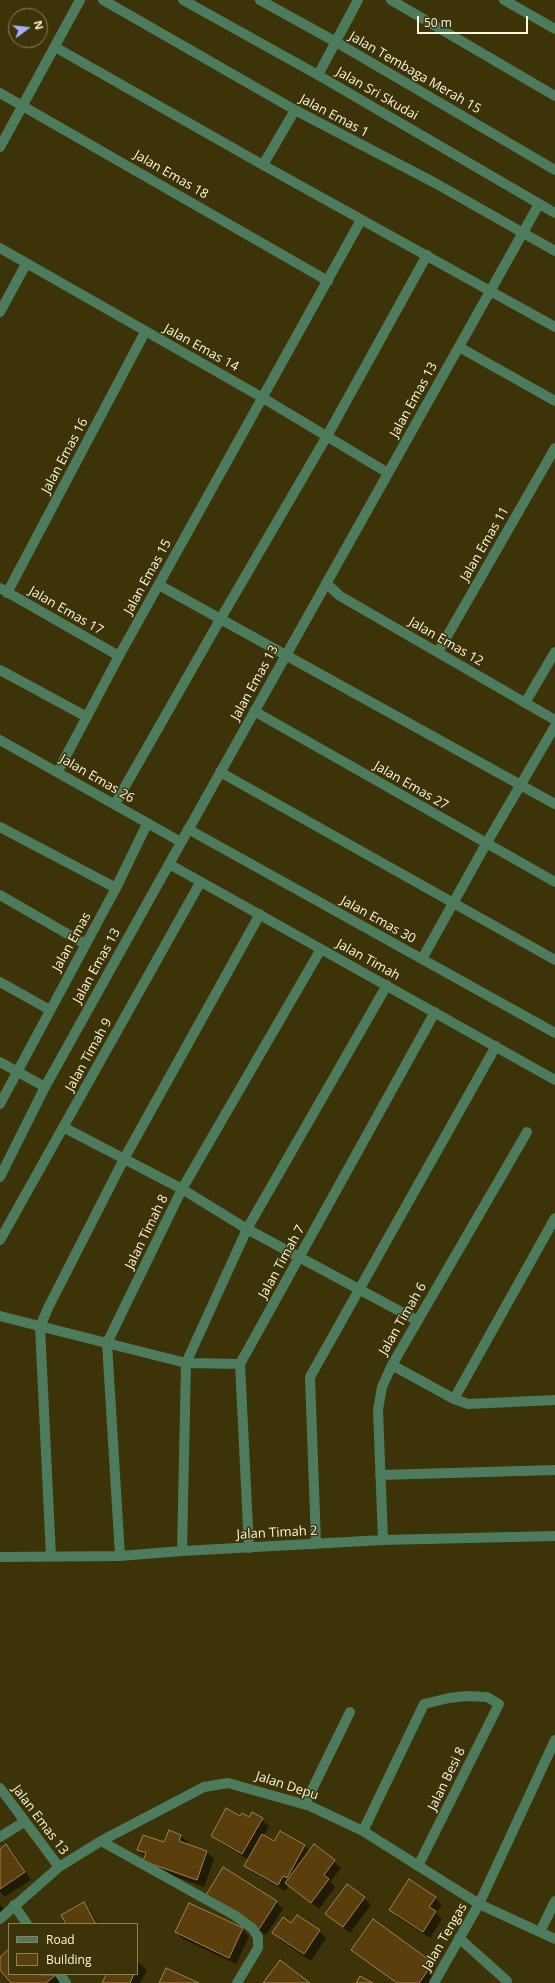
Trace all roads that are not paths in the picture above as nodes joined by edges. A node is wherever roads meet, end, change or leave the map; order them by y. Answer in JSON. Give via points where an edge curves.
{"nodes":[{"id":1,"x":80,"y":0,"type":"edge"},
{"id":2,"x":103,"y":0,"type":"edge"},
{"id":3,"x":184,"y":0,"type":"edge"},
{"id":4,"x":260,"y":0,"type":"edge"},
{"id":5,"x":358,"y":0,"type":"edge"},
{"id":6,"x":391,"y":0,"type":"edge"},
{"id":7,"x":504,"y":0,"type":"edge"},
{"id":8,"x":555,"y":29,"type":"edge"},
{"id":9,"x":336,"y":42,"type":"junction"},
{"id":10,"x":55,"y":47,"type":"junction"},
{"id":11,"x":318,"y":75,"type":"junction"},
{"id":12,"x":0,"y":93,"type":"edge"},
{"id":13,"x":555,"y":96,"type":"edge"},
{"id":14,"x":24,"y":106,"type":"junction"},
{"id":15,"x":295,"y":110,"type":"junction"},
{"id":16,"x":0,"y":147,"type":"edge"},
{"id":17,"x":263,"y":166,"type":"junction"},
{"id":18,"x":555,"y":170,"type":"edge"},
{"id":19,"x":539,"y":204,"type":"junction"},
{"id":20,"x":555,"y":213,"type":"edge"},
{"id":21,"x":362,"y":220,"type":"junction"},
{"id":22,"x":523,"y":233,"type":"junction"},
{"id":23,"x":0,"y":248,"type":"edge"},
{"id":24,"x":555,"y":251,"type":"edge"},
{"id":25,"x":427,"y":255,"type":"junction"},
{"id":26,"x":26,"y":264,"type":"junction"},
{"id":27,"x":328,"y":281,"type":"junction"},
{"id":28,"x":490,"y":291,"type":"junction"},
{"id":29,"x":0,"y":312,"type":"edge"},
{"id":30,"x":555,"y":328,"type":"edge"},
{"id":31,"x":145,"y":332,"type":"junction"},
{"id":32,"x":459,"y":347,"type":"junction"},
{"id":33,"x":263,"y":398,"type":"junction"},
{"id":34,"x":555,"y":401,"type":"edge"},
{"id":35,"x":327,"y":436,"type":"junction"},
{"id":36,"x":555,"y":448,"type":"edge"},
{"id":37,"x":388,"y":473,"type":"junction"},
{"id":38,"x":326,"y":584,"type":"junction"},
{"id":39,"x":159,"y":585,"type":"junction"},
{"id":40,"x":4,"y":590,"type":"edge"},
{"id":41,"x":221,"y":618,"type":"junction"},
{"id":42,"x":438,"y":652,"type":"junction"},
{"id":43,"x":555,"y":652,"type":"edge"},
{"id":44,"x":119,"y":656,"type":"junction"},
{"id":45,"x":286,"y":656,"type":"junction"},
{"id":46,"x":0,"y":670,"type":"edge"},
{"id":47,"x":526,"y":703,"type":"junction"},
{"id":48,"x":254,"y":711,"type":"junction"},
{"id":49,"x":87,"y":717,"type":"junction"},
{"id":50,"x":555,"y":720,"type":"edge"},
{"id":51,"x":555,"y":726,"type":"edge"},
{"id":52,"x":0,"y":740,"type":"edge"},
{"id":53,"x":58,"y":771,"type":"junction"},
{"id":54,"x":220,"y":772,"type":"junction"},
{"id":55,"x":520,"y":785,"type":"junction"},
{"id":56,"x":115,"y":804,"type":"junction"},
{"id":57,"x":555,"y":804,"type":"edge"},
{"id":58,"x":147,"y":824,"type":"junction"},
{"id":59,"x":0,"y":827,"type":"edge"},
{"id":60,"x":188,"y":829,"type":"junction"},
{"id":61,"x":181,"y":842,"type":"junction"},
{"id":62,"x":486,"y":844,"type":"junction"},
{"id":63,"x":169,"y":864,"type":"junction"},
{"id":64,"x":200,"y":882,"type":"junction"},
{"id":65,"x":555,"y":882,"type":"edge"},
{"id":66,"x":116,"y":888,"type":"junction"},
{"id":67,"x":0,"y":895,"type":"edge"},
{"id":68,"x":454,"y":903,"type":"junction"},
{"id":69,"x":260,"y":914,"type":"junction"},
{"id":70,"x":85,"y":944,"type":"junction"},
{"id":71,"x":321,"y":950,"type":"junction"},
{"id":72,"x":422,"y":959,"type":"junction"},
{"id":73,"x":555,"y":960,"type":"edge"},
{"id":74,"x":0,"y":982,"type":"edge"},
{"id":75,"x":387,"y":985,"type":"junction"},
{"id":76,"x":50,"y":1010,"type":"junction"},
{"id":77,"x":435,"y":1012,"type":"junction"},
{"id":78,"x":555,"y":1033,"type":"edge"},
{"id":79,"x":496,"y":1046,"type":"junction"},
{"id":80,"x":0,"y":1062,"type":"edge"},
{"id":81,"x":17,"y":1072,"type":"junction"},
{"id":82,"x":555,"y":1080,"type":"edge"},
{"id":83,"x":45,"y":1087,"type":"junction"},
{"id":84,"x":0,"y":1104,"type":"edge"},
{"id":85,"x":63,"y":1127,"type":"junction"},
{"id":86,"x":527,"y":1132,"type":"dead end"},
{"id":87,"x":124,"y":1159,"type":"junction"},
{"id":88,"x":0,"y":1177,"type":"edge"},
{"id":89,"x":182,"y":1189,"type":"junction"},
{"id":90,"x":555,"y":1218,"type":"edge"},
{"id":91,"x":247,"y":1230,"type":"junction"},
{"id":92,"x":0,"y":1240,"type":"edge"},
{"id":93,"x":299,"y":1258,"type":"junction"},
{"id":94,"x":358,"y":1289,"type":"junction"},
{"id":95,"x":0,"y":1316,"type":"edge"},
{"id":96,"x":418,"y":1321,"type":"junction"},
{"id":97,"x":40,"y":1327,"type":"junction"},
{"id":98,"x":107,"y":1343,"type":"junction"},
{"id":99,"x":186,"y":1363,"type":"junction"},
{"id":100,"x":240,"y":1364,"type":"junction"},
{"id":101,"x":392,"y":1365,"type":"junction"},
{"id":102,"x":454,"y":1399,"type":"junction"},
{"id":103,"x":555,"y":1400,"type":"edge"},
{"id":104,"x":555,"y":1470,"type":"edge"},
{"id":105,"x":380,"y":1475,"type":"junction"},
{"id":106,"x":555,"y":1536,"type":"edge"},
{"id":107,"x":382,"y":1540,"type":"junction"},
{"id":108,"x":316,"y":1544,"type":"junction"},
{"id":109,"x":249,"y":1548,"type":"junction"},
{"id":110,"x":182,"y":1551,"type":"junction"},
{"id":111,"x":120,"y":1556,"type":"junction"},
{"id":112,"x":0,"y":1557,"type":"edge"},
{"id":113,"x":51,"y":1557,"type":"junction"},
{"id":114,"x":350,"y":1712,"type":"dead end"},
{"id":115,"x":555,"y":1740,"type":"edge"},
{"id":116,"x":0,"y":1788,"type":"edge"},
{"id":117,"x":305,"y":1804,"type":"junction"},
{"id":118,"x":24,"y":1822,"type":"junction"},
{"id":119,"x":362,"y":1831,"type":"junction"},
{"id":120,"x":0,"y":1837,"type":"edge"},
{"id":121,"x":100,"y":1841,"type":"junction"},
{"id":122,"x":418,"y":1866,"type":"junction"},
{"id":123,"x":58,"y":1867,"type":"junction"},
{"id":124,"x":555,"y":1901,"type":"edge"},
{"id":125,"x":479,"y":1904,"type":"junction"},
{"id":126,"x":14,"y":1905,"type":"junction"},
{"id":127,"x":0,"y":1919,"type":"edge"},
{"id":128,"x":26,"y":1923,"type":"edge"},
{"id":129,"x":540,"y":1932,"type":"junction"},
{"id":130,"x":459,"y":1938,"type":"junction"},
{"id":131,"x":555,"y":1939,"type":"edge"},
{"id":132,"x":507,"y":1981,"type":"dead end"},
{"id":133,"x":238,"y":1983,"type":"edge"},
{"id":134,"x":434,"y":1983,"type":"edge"}],
"edges":[{"from":1,"to":10,"type":"street"},
{"from":2,"to":15,"type":"street","name":"Jalan Emas 1"},
{"from":3,"to":11,"type":"street","name":"Jalan Sri Skudai"},
{"from":4,"to":9,"type":"street","name":"Jalan Tembaga Merah 15"},
{"from":5,"to":9,"type":"street"},
{"from":6,"to":13,"type":"street"},
{"from":7,"to":8,"type":"street"},
{"from":9,"to":11,"type":"street"},
{"from":9,"to":18,"type":"street","name":"Jalan Tembaga Merah 15"},
{"from":10,"to":14,"type":"street"},
{"from":10,"to":17,"type":"street"},
{"from":11,"to":19,"type":"street","name":"Jalan Sri Skudai"},
{"from":12,"to":14,"type":"street","name":"Jalan Emas 18"},
{"from":14,"to":16,"type":"street"},
{"from":14,"to":27,"type":"street","name":"Jalan Emas 18"},
{"from":15,"to":17,"type":"street"},
{"from":15,"to":22,"type":"street","name":"Jalan Emas 1","via":[[435,183]]},
{"from":17,"to":21,"type":"street"},
{"from":19,"to":20,"type":"street","name":"Jalan Sri Skudai"},
{"from":19,"to":22,"type":"street","name":"Jalan Emas 13"},
{"from":21,"to":25,"type":"street"},
{"from":21,"to":27,"type":"street"},
{"from":22,"to":24,"type":"street","name":"Jalan Emas 1"},
{"from":22,"to":28,"type":"street","name":"Jalan Emas 13"},
{"from":23,"to":26,"type":"street","name":"Jalan Emas 14"},
{"from":25,"to":28,"type":"street"},
{"from":25,"to":35,"type":"street"},
{"from":26,"to":29,"type":"street"},
{"from":26,"to":31,"type":"street","name":"Jalan Emas 14"},
{"from":27,"to":33,"type":"street"},
{"from":28,"to":30,"type":"street"},
{"from":28,"to":32,"type":"street","name":"Jalan Emas 13"},
{"from":31,"to":33,"type":"street","name":"Jalan Emas 14"},
{"from":31,"to":40,"type":"street","name":"Jalan Emas 16"},
{"from":32,"to":34,"type":"street"},
{"from":32,"to":37,"type":"street","name":"Jalan Emas 13"},
{"from":33,"to":35,"type":"street","name":"Jalan Emas 14"},
{"from":33,"to":39,"type":"street","name":"Jalan Emas 15"},
{"from":35,"to":37,"type":"street","name":"Jalan Emas 14"},
{"from":35,"to":41,"type":"street"},
{"from":36,"to":42,"type":"street","name":"Jalan Emas 11"},
{"from":37,"to":38,"type":"street","name":"Jalan Emas 13"},
{"from":38,"to":42,"type":"street","name":"Jalan Emas 12","via":[[340,596]]},
{"from":38,"to":45,"type":"street","name":"Jalan Emas 13"},
{"from":39,"to":41,"type":"street"},
{"from":39,"to":44,"type":"street","name":"Jalan Emas 15"},
{"from":40,"to":44,"type":"street","name":"Jalan Emas 17"},
{"from":41,"to":45,"type":"street"},
{"from":41,"to":56,"type":"street"},
{"from":42,"to":47,"type":"street","name":"Jalan Emas 12"},
{"from":43,"to":47,"type":"street"},
{"from":44,"to":49,"type":"street","name":"Jalan Emas 15"},
{"from":45,"to":48,"type":"street","name":"Jalan Emas 13"},
{"from":45,"to":55,"type":"street"},
{"from":46,"to":49,"type":"street"},
{"from":47,"to":50,"type":"street","name":"Jalan Emas 12"},
{"from":48,"to":54,"type":"street","name":"Jalan Emas 13"},
{"from":48,"to":62,"type":"street","name":"Jalan Emas 27"},
{"from":49,"to":53,"type":"street","name":"Jalan Emas 15"},
{"from":51,"to":55,"type":"street"},
{"from":52,"to":53,"type":"street","name":"Jalan Emas 26"},
{"from":53,"to":56,"type":"street","name":"Jalan Emas 26"},
{"from":54,"to":60,"type":"street","name":"Jalan Emas 13"},
{"from":54,"to":68,"type":"street"},
{"from":55,"to":57,"type":"street"},
{"from":55,"to":62,"type":"street"},
{"from":56,"to":58,"type":"street","name":"Jalan Emas 26"},
{"from":58,"to":61,"type":"street","name":"Jalan Emas 26"},
{"from":58,"to":66,"type":"street","name":"Jalan Emas"},
{"from":59,"to":66,"type":"street"},
{"from":60,"to":61,"type":"street","name":"Jalan Emas 13"},
{"from":60,"to":72,"type":"street","name":"Jalan Emas 30"},
{"from":61,"to":63,"type":"street","name":"Jalan Emas 13"},
{"from":62,"to":65,"type":"street","name":"Jalan Emas 27"},
{"from":62,"to":68,"type":"street"},
{"from":63,"to":64,"type":"street","name":"Jalan Timah"},
{"from":63,"to":83,"type":"street","name":"Jalan Emas 13"},
{"from":64,"to":69,"type":"street","name":"Jalan Timah"},
{"from":64,"to":85,"type":"street","name":"Jalan Timah 9"},
{"from":66,"to":70,"type":"street","name":"Jalan Emas"},
{"from":67,"to":70,"type":"street"},
{"from":68,"to":72,"type":"street"},
{"from":68,"to":73,"type":"street"},
{"from":69,"to":71,"type":"street","name":"Jalan Timah"},
{"from":69,"to":87,"type":"street"},
{"from":70,"to":76,"type":"street","name":"Jalan Emas"},
{"from":71,"to":75,"type":"street","name":"Jalan Timah"},
{"from":71,"to":89,"type":"street","name":"Jalan Timah 8"},
{"from":72,"to":78,"type":"street","name":"Jalan Emas 30"},
{"from":74,"to":76,"type":"street"},
{"from":75,"to":77,"type":"street","name":"Jalan Timah"},
{"from":75,"to":91,"type":"street"},
{"from":76,"to":81,"type":"street","name":"Jalan Emas"},
{"from":77,"to":79,"type":"street","name":"Jalan Timah"},
{"from":77,"to":93,"type":"street","name":"Jalan Timah 7"},
{"from":79,"to":82,"type":"street","name":"Jalan Timah"},
{"from":79,"to":94,"type":"street"},
{"from":80,"to":81,"type":"street"},
{"from":81,"to":83,"type":"street"},
{"from":81,"to":84,"type":"street","name":"Jalan Emas"},
{"from":83,"to":88,"type":"street","name":"Jalan Emas 13"},
{"from":85,"to":87,"type":"street"},
{"from":85,"to":92,"type":"street","name":"Jalan Timah 9"},
{"from":86,"to":96,"type":"street","name":"Jalan Timah 6"},
{"from":87,"to":89,"type":"street"},
{"from":87,"to":97,"type":"street"},
{"from":89,"to":91,"type":"street"},
{"from":89,"to":98,"type":"street","name":"Jalan Timah 8"},
{"from":90,"to":102,"type":"street"},
{"from":91,"to":93,"type":"street"},
{"from":91,"to":99,"type":"street"},
{"from":93,"to":94,"type":"street"},
{"from":93,"to":100,"type":"street","name":"Jalan Timah 7"},
{"from":94,"to":96,"type":"street"},
{"from":94,"to":108,"type":"street","via":[[310,1377]]},
{"from":95,"to":97,"type":"street"},
{"from":96,"to":101,"type":"street","name":"Jalan Timah 6"},
{"from":97,"to":98,"type":"street"},
{"from":97,"to":113,"type":"street"},
{"from":98,"to":99,"type":"street"},
{"from":98,"to":111,"type":"street","name":"Jalan Timah 8"},
{"from":99,"to":100,"type":"street"},
{"from":99,"to":110,"type":"street"},
{"from":100,"to":109,"type":"street"},
{"from":101,"to":102,"type":"street"},
{"from":101,"to":105,"type":"street","name":"Jalan Timah 6","via":[[382,1387],[378,1410]]},
{"from":102,"to":103,"type":"street","via":[[481,1405]]},
{"from":104,"to":105,"type":"street"},
{"from":105,"to":107,"type":"street","name":"Jalan Timah 6"},
{"from":106,"to":107,"type":"street","name":"Jalan Timah 2"},
{"from":107,"to":108,"type":"street","name":"Jalan Timah 2"},
{"from":108,"to":109,"type":"street","name":"Jalan Timah 2"},
{"from":109,"to":110,"type":"street","name":"Jalan Timah 2"},
{"from":110,"to":111,"type":"street","name":"Jalan Timah 2"},
{"from":111,"to":113,"type":"street","name":"Jalan Timah 2"},
{"from":112,"to":113,"type":"street","name":"Jalan Timah 2"},
{"from":114,"to":117,"type":"street"},
{"from":115,"to":125,"type":"street","name":"Jalan Tengas"},
{"from":116,"to":118,"type":"street","name":"Jalan Emas 13"},
{"from":117,"to":119,"type":"street","name":"Jalan Depu"},
{"from":117,"to":121,"type":"street","name":"Jalan Depu","via":[[228,1783],[217,1783],[204,1787]]},
{"from":118,"to":120,"type":"street"},
{"from":118,"to":123,"type":"street","name":"Jalan Emas 13"},
{"from":119,"to":122,"type":"street","name":"Jalan Depu"},
{"from":119,"to":122,"type":"street","name":"Jalan Besi 8","via":[[424,1704],[466,1696],[486,1697],[498,1704]]},
{"from":121,"to":123,"type":"street","name":"Jalan Depu"},
{"from":121,"to":133,"type":"street","via":[[252,1928],[257,1934],[258,1948]]},
{"from":122,"to":125,"type":"street","name":"Jalan Depu"},
{"from":123,"to":126,"type":"street","name":"Jalan Depu"},
{"from":124,"to":129,"type":"street"},
{"from":125,"to":129,"type":"street","name":"Jalan Depu"},
{"from":125,"to":130,"type":"street","name":"Jalan Tengas"},
{"from":126,"to":127,"type":"street","name":"Jalan Depu"},
{"from":126,"to":128,"type":"street"},
{"from":129,"to":131,"type":"street","name":"Jalan Depu"},
{"from":130,"to":132,"type":"street"},
{"from":130,"to":134,"type":"street","name":"Jalan Tengas"}]}
